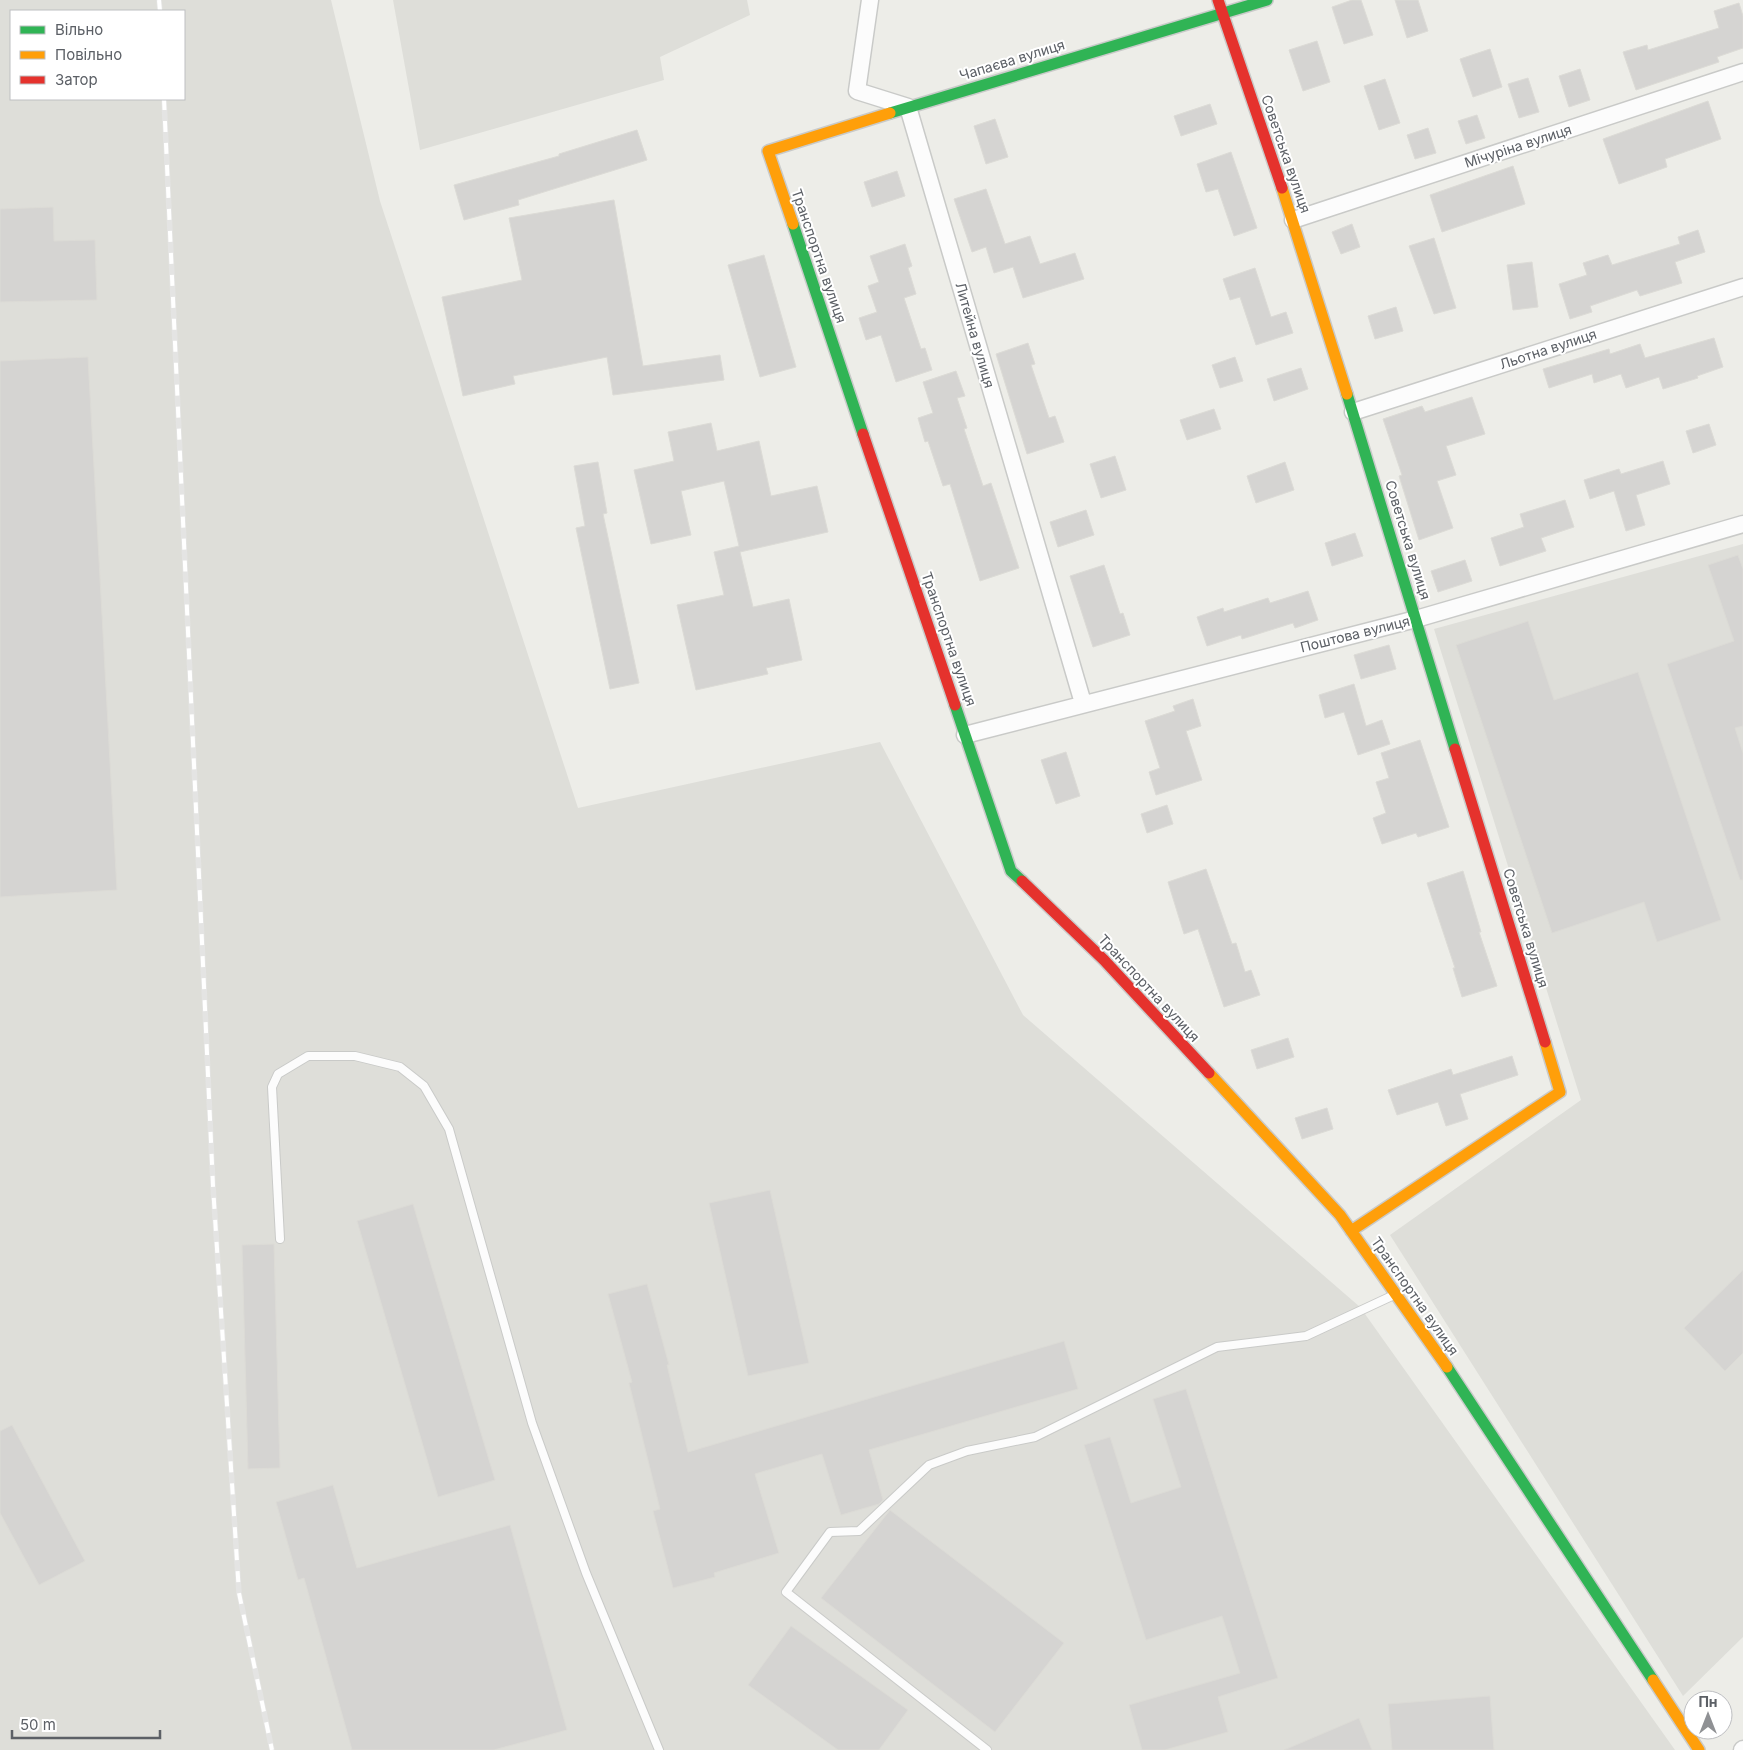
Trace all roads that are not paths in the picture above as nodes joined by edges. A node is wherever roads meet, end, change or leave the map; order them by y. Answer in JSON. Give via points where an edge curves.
{"nodes":[{"id":1,"x":870,"y":0,"type":"edge"},
{"id":2,"x":1218,"y":0,"type":"edge"},
{"id":3,"x":1267,"y":0,"type":"edge"},
{"id":4,"x":1222,"y":13,"type":"junction"},
{"id":5,"x":1743,"y":72,"type":"edge"},
{"id":6,"x":908,"y":107,"type":"junction"},
{"id":7,"x":768,"y":151,"type":"joint"},
{"id":8,"x":1293,"y":220,"type":"junction"},
{"id":9,"x":1743,"y":286,"type":"edge"},
{"id":10,"x":1353,"y":412,"type":"junction"},
{"id":11,"x":1743,"y":524,"type":"edge"},
{"id":12,"x":1416,"y":619,"type":"junction"},
{"id":13,"x":1083,"y":703,"type":"junction"},
{"id":14,"x":965,"y":735,"type":"junction"},
{"id":15,"x":1351,"y":1231,"type":"junction"},
{"id":16,"x":280,"y":1239,"type":"dead end"},
{"id":17,"x":1396,"y":1294,"type":"junction"},
{"id":18,"x":659,"y":1750,"type":"edge"},
{"id":19,"x":988,"y":1750,"type":"edge"},
{"id":20,"x":1699,"y":1750,"type":"edge"}],
"edges":[{"from":1,"to":6,"type":"street","via":[[857,91]]},
{"from":2,"to":4,"type":"street","name":"Советська вулиця"},
{"from":3,"to":4,"type":"street","name":"Чапаєва вулиця"},
{"from":4,"to":6,"type":"street","name":"Чапаєва вулиця"},
{"from":4,"to":8,"type":"street","name":"Советська вулиця"},
{"from":5,"to":8,"type":"street","name":"Мічуріна вулиця"},
{"from":6,"to":7,"type":"street","name":"Чапаєва вулиця"},
{"from":6,"to":13,"type":"street","name":"Литейна вулиця"},
{"from":7,"to":14,"type":"street","name":"Транспортна вулиця"},
{"from":8,"to":10,"type":"street","name":"Советська вулиця"},
{"from":9,"to":10,"type":"street","name":"Льотна вулиця"},
{"from":10,"to":12,"type":"street","name":"Советська вулиця"},
{"from":11,"to":12,"type":"street","name":"Поштова вулиця"},
{"from":12,"to":13,"type":"street","name":"Поштова вулиця"},
{"from":12,"to":15,"type":"street","name":"Советська вулиця","via":[[1560,1092]]},
{"from":13,"to":14,"type":"street","name":"Поштова вулиця"},
{"from":14,"to":15,"type":"street","name":"Транспортна вулиця","via":[[1011,871],[1110,967],[1340,1215]]},
{"from":15,"to":17,"type":"street","name":"Транспортна вулиця"},
{"from":16,"to":18,"type":"lane","via":[[272,1087],[278,1074],[308,1056],[355,1056],[400,1067],[424,1086],[449,1130],[532,1423],[586,1573]]},
{"from":17,"to":19,"type":"lane","via":[[1306,1336],[1217,1347],[1036,1437],[967,1451],[929,1465],[859,1531],[830,1532],[786,1592]]},
{"from":17,"to":20,"type":"street","name":"Транспортна вулиця","via":[[1451,1372]]}]}
